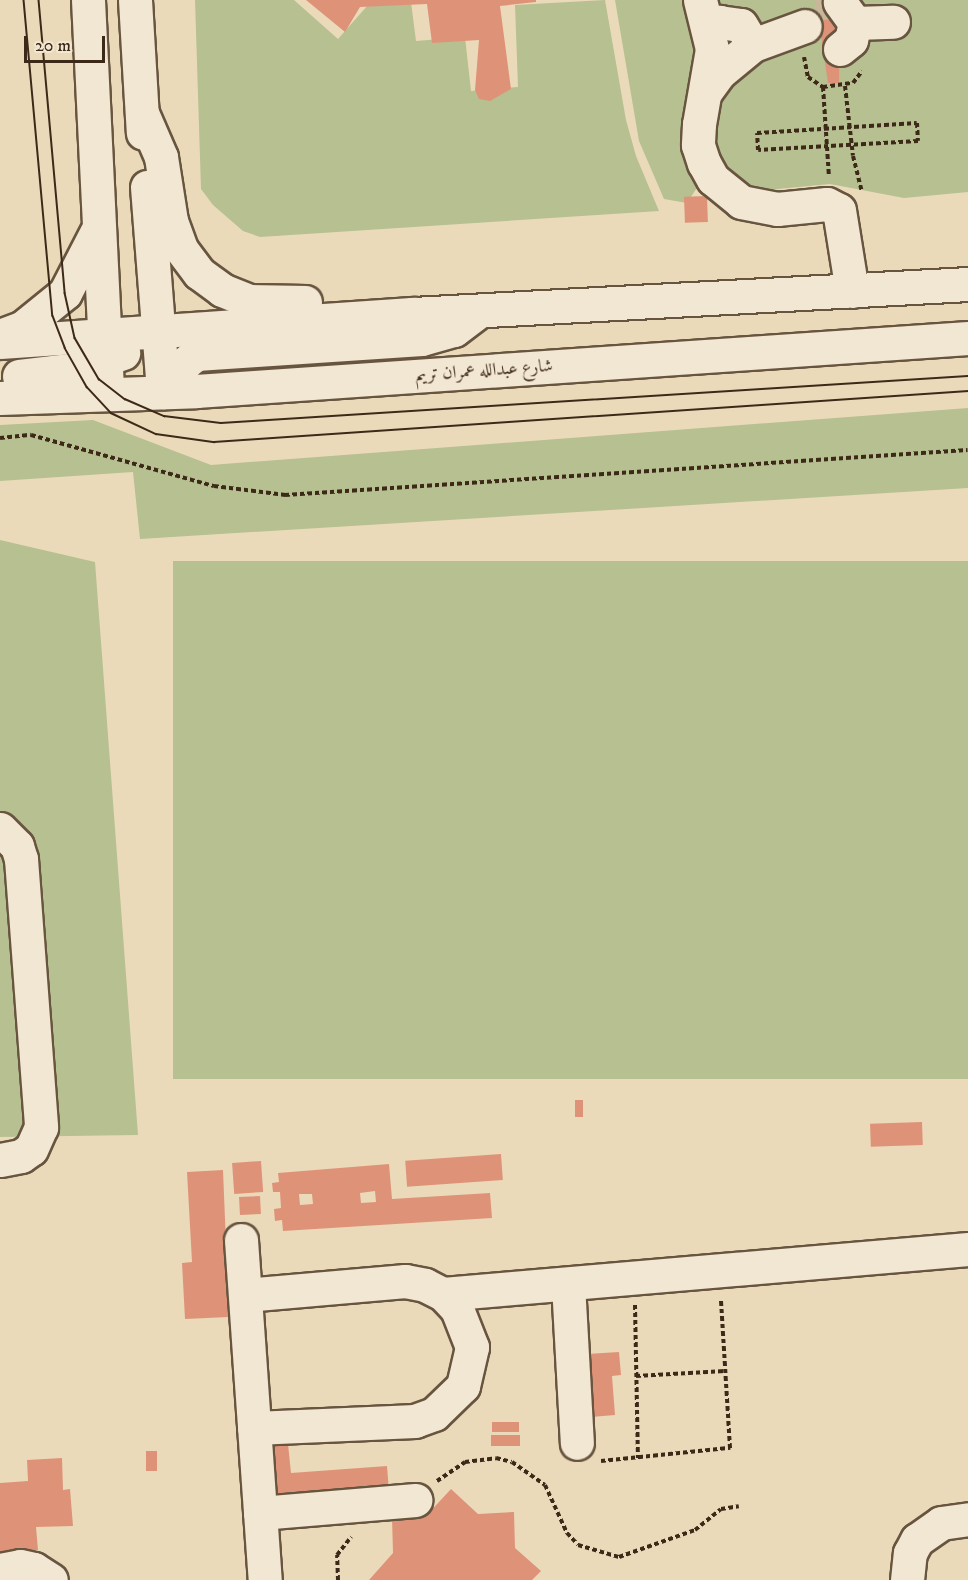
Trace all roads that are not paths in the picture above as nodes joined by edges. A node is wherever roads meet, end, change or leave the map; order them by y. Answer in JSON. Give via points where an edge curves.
{"nodes":[{"id":1,"x":88,"y":0,"type":"edge"},
{"id":2,"x":135,"y":0,"type":"edge"},
{"id":3,"x":704,"y":14,"type":"edge"},
{"id":4,"x":893,"y":22,"type":"dead end"},
{"id":5,"x":753,"y":45,"type":"junction"},
{"id":6,"x":706,"y":91,"type":"junction"},
{"id":7,"x":142,"y":112,"type":"junction"},
{"id":8,"x":98,"y":228,"type":"junction"},
{"id":9,"x":968,"y":284,"type":"edge"},
{"id":10,"x":852,"y":291,"type":"junction"},
{"id":11,"x":481,"y":310,"type":"junction"},
{"id":12,"x":413,"y":314,"type":"junction"},
{"id":13,"x":158,"y":332,"type":"junction"},
{"id":14,"x":0,"y":336,"type":"edge"},
{"id":15,"x":968,"y":338,"type":"edge"},
{"id":16,"x":0,"y":342,"type":"edge"},
{"id":17,"x":105,"y":363,"type":"junction"},
{"id":18,"x":0,"y":378,"type":"edge"},
{"id":19,"x":196,"y":391,"type":"junction"},
{"id":20,"x":163,"y":392,"type":"junction"},
{"id":21,"x":0,"y":398,"type":"edge"},
{"id":22,"x":0,"y":829,"type":"edge"},
{"id":23,"x":0,"y":1160,"type":"edge"},
{"id":24,"x":241,"y":1240,"type":"dead end"},
{"id":25,"x":968,"y":1249,"type":"edge"},
{"id":26,"x":568,"y":1284,"type":"junction"},
{"id":27,"x":443,"y":1294,"type":"junction"},
{"id":28,"x":245,"y":1295,"type":"junction"},
{"id":29,"x":254,"y":1428,"type":"junction"},
{"id":30,"x":578,"y":1443,"type":"road end"},
{"id":31,"x":415,"y":1500,"type":"road end"},
{"id":32,"x":260,"y":1513,"type":"junction"},
{"id":33,"x":968,"y":1519,"type":"edge"},
{"id":34,"x":0,"y":1570,"type":"edge"},
{"id":35,"x":51,"y":1580,"type":"edge"},
{"id":36,"x":265,"y":1580,"type":"edge"},
{"id":37,"x":906,"y":1580,"type":"edge"}],
"edges":[{"from":1,"to":8,"type":"street"},
{"from":2,"to":7,"type":"street"},
{"from":3,"to":5,"type":"street","via":[[719,22],[741,25]]},
{"from":3,"to":6,"type":"street","via":[[711,60]]},
{"from":4,"to":5,"type":"street","via":[[830,25]]},
{"from":5,"to":6,"type":"street","via":[[719,73]]},
{"from":6,"to":10,"type":"street","via":[[698,145],[708,171],[725,192],[759,208],[833,207]]},
{"from":7,"to":12,"type":"street","via":[[161,157],[171,221],[181,249],[214,285],[249,301],[371,302]]},
{"from":7,"to":13,"type":"street"},
{"from":8,"to":14,"type":"street","via":[[77,277],[65,293],[23,327]]},
{"from":8,"to":17,"type":"street"},
{"from":9,"to":10,"type":"street","name":"شارع عبدالله عمران تريم"},
{"from":10,"to":11,"type":"street","name":"شارع عبدالله عمران تريم"},
{"from":11,"to":12,"type":"street","name":"شارع عبدالله عمران تريم"},
{"from":11,"to":19,"type":"street","via":[[454,330],[422,339],[196,354],[186,358],[180,378],[186,387]]},
{"from":12,"to":13,"type":"street","name":"شارع عبدالله عمران تريم"},
{"from":13,"to":17,"type":"street","name":"شارع عبدالله عمران تريم"},
{"from":13,"to":20,"type":"street"},
{"from":15,"to":19,"type":"street","name":"شارع عبدالله عمران تريم"},
{"from":16,"to":17,"type":"street","name":"شارع عبدالله عمران تريم"},
{"from":17,"to":18,"type":"street"},
{"from":17,"to":20,"type":"street","name":"شارع عبدالله عمران تريم"},
{"from":17,"to":21,"type":"street","name":"شارع عبدالله عمران تريم"},
{"from":19,"to":20,"type":"street","name":"شارع عبدالله عمران تريم"},
{"from":22,"to":23,"type":"street","via":[[17,846],[21,859],[41,1127],[31,1149],[21,1156]]},
{"from":24,"to":28,"type":"street"},
{"from":25,"to":26,"type":"street"},
{"from":26,"to":27,"type":"street"},
{"from":26,"to":30,"type":"street"},
{"from":27,"to":28,"type":"street","via":[[405,1281]]},
{"from":27,"to":29,"type":"street","via":[[467,1327],[471,1357],[463,1386],[434,1414],[415,1421]]},
{"from":28,"to":29,"type":"street"},
{"from":29,"to":32,"type":"street"},
{"from":31,"to":32,"type":"street"},
{"from":32,"to":36,"type":"street"},
{"from":33,"to":37,"type":"street","via":[[941,1523],[917,1540],[908,1560]]},
{"from":34,"to":35,"type":"street","via":[[20,1566],[34,1569]]}]}
